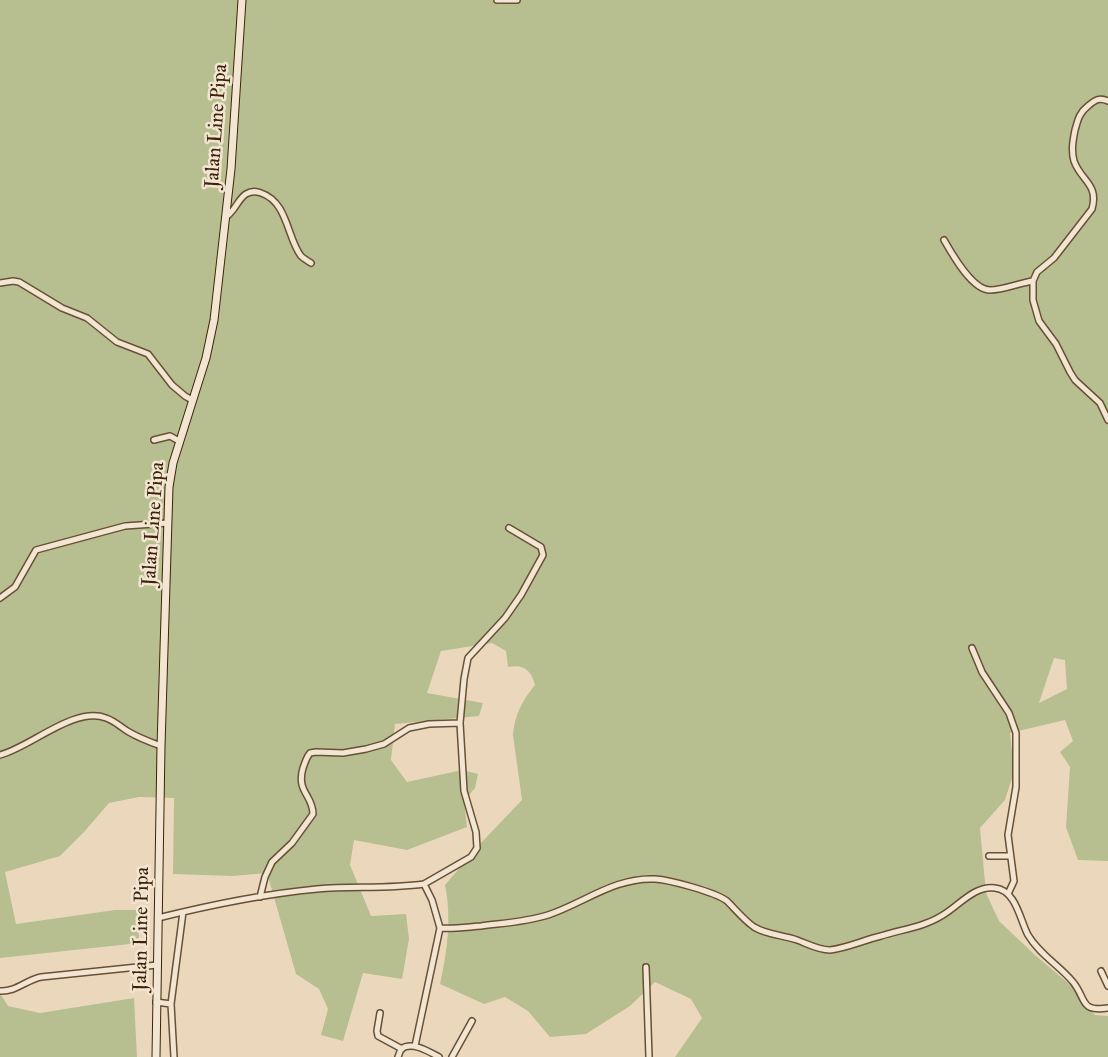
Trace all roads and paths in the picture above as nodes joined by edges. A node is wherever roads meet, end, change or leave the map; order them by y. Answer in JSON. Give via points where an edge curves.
{"nodes":[{"id":1,"x":242,"y":0,"type":"edge"},
{"id":2,"x":497,"y":0,"type":"edge"},
{"id":3,"x":517,"y":0,"type":"edge"},
{"id":4,"x":1108,"y":101,"type":"edge"},
{"id":5,"x":226,"y":217,"type":"junction"},
{"id":6,"x":944,"y":240,"type":"dead end"},
{"id":7,"x":311,"y":263,"type":"dead end"},
{"id":8,"x":1033,"y":281,"type":"junction"},
{"id":9,"x":0,"y":283,"type":"edge"},
{"id":10,"x":192,"y":400,"type":"junction"},
{"id":11,"x":1108,"y":420,"type":"edge"},
{"id":12,"x":154,"y":440,"type":"dead end"},
{"id":13,"x":179,"y":441,"type":"junction"},
{"id":14,"x":168,"y":523,"type":"junction"},
{"id":15,"x":509,"y":528,"type":"dead end"},
{"id":16,"x":0,"y":598,"type":"edge"},
{"id":17,"x":972,"y":648,"type":"dead end"},
{"id":18,"x":460,"y":723,"type":"junction"},
{"id":19,"x":161,"y":746,"type":"junction"},
{"id":20,"x":0,"y":755,"type":"edge"},
{"id":21,"x":989,"y":856,"type":"dead end"},
{"id":22,"x":1010,"y":856,"type":"junction"},
{"id":23,"x":424,"y":884,"type":"junction"},
{"id":24,"x":1008,"y":894,"type":"junction"},
{"id":25,"x":260,"y":896,"type":"junction"},
{"id":26,"x":182,"y":912,"type":"junction"},
{"id":27,"x":158,"y":918,"type":"junction"},
{"id":28,"x":440,"y":928,"type":"junction"},
{"id":29,"x":157,"y":965,"type":"junction"},
{"id":30,"x":646,"y":967,"type":"dead end"},
{"id":31,"x":1101,"y":970,"type":"dead end"},
{"id":32,"x":1108,"y":984,"type":"edge"},
{"id":33,"x":0,"y":991,"type":"edge"},
{"id":34,"x":156,"y":1002,"type":"junction"},
{"id":35,"x":170,"y":1004,"type":"junction"},
{"id":36,"x":1108,"y":1008,"type":"edge"},
{"id":37,"x":380,"y":1013,"type":"dead end"},
{"id":38,"x":472,"y":1021,"type":"dead end"},
{"id":39,"x":415,"y":1046,"type":"junction"},
{"id":40,"x":402,"y":1049,"type":"junction"},
{"id":41,"x":156,"y":1057,"type":"edge"},
{"id":42,"x":174,"y":1057,"type":"edge"},
{"id":43,"x":398,"y":1057,"type":"edge"},
{"id":44,"x":439,"y":1057,"type":"edge"},
{"id":45,"x":452,"y":1057,"type":"edge"},
{"id":46,"x":649,"y":1057,"type":"edge"}],
"edges":[{"from":1,"to":5,"type":"main road","name":"Jalan Line Pipa"},
{"from":2,"to":3,"type":"street"},
{"from":4,"to":8,"type":"street","via":[[1097,99],[1084,109],[1073,140],[1074,160],[1093,189],[1092,210],[1054,258],[1037,272]]},
{"from":5,"to":7,"type":"street","via":[[242,197],[252,192],[263,194],[279,208],[301,256]]},
{"from":5,"to":10,"type":"main road","name":"Jalan Line Pipa","via":[[214,320]]},
{"from":6,"to":8,"type":"street","via":[[963,271],[986,290]]},
{"from":8,"to":11,"type":"street","via":[[1032,300],[1038,321],[1056,344],[1070,372],[1100,403]]},
{"from":9,"to":10,"type":"street","via":[[19,282],[62,308],[86,318],[117,342],[148,354],[172,385]]},
{"from":10,"to":13,"type":"main road","name":"Jalan Line Pipa"},
{"from":12,"to":13,"type":"street","via":[[170,436]]},
{"from":13,"to":14,"type":"main road","name":"Jalan Line Pipa","via":[[169,487]]},
{"from":14,"to":16,"type":"street","via":[[125,526],[36,550],[15,587]]},
{"from":14,"to":19,"type":"main road","name":"Jalan Line Pipa"},
{"from":15,"to":18,"type":"street","via":[[541,547],[543,555],[505,618],[468,658]]},
{"from":17,"to":22,"type":"street","via":[[982,672],[1009,713],[1016,733],[1016,787],[1008,836]]},
{"from":18,"to":23,"type":"street","via":[[464,790],[476,832],[477,848],[471,857]]},
{"from":18,"to":25,"type":"street","via":[[409,728],[384,744],[366,749],[310,753],[301,780],[313,814],[292,843],[272,862]]},
{"from":19,"to":20,"type":"street","via":[[106,718],[93,715],[73,720]]},
{"from":19,"to":27,"type":"main road","name":"Jalan Line Pipa"},
{"from":21,"to":22,"type":"street"},
{"from":22,"to":24,"type":"street","via":[[1014,881]]},
{"from":23,"to":25,"type":"street","via":[[316,889]]},
{"from":23,"to":28,"type":"street"},
{"from":24,"to":28,"type":"street","via":[[995,888],[980,890],[930,922],[830,950],[765,932],[749,923],[718,896],[657,879],[612,886],[534,920]]},
{"from":24,"to":36,"type":"street","via":[[1033,942],[1071,980],[1087,1005],[1095,1009]]},
{"from":25,"to":26,"type":"street"},
{"from":26,"to":27,"type":"street"},
{"from":26,"to":35,"type":"street"},
{"from":27,"to":29,"type":"main road","name":"Jalan Line Pipa"},
{"from":28,"to":39,"type":"street"},
{"from":29,"to":33,"type":"street","via":[[41,977],[14,990]]},
{"from":29,"to":34,"type":"main road","name":"Jalan Line Pipa"},
{"from":30,"to":46,"type":"street"},
{"from":31,"to":32,"type":"street"},
{"from":34,"to":35,"type":"street"},
{"from":34,"to":41,"type":"main road","name":"Jalan Line Pipa"},
{"from":35,"to":42,"type":"street"},
{"from":37,"to":40,"type":"street","via":[[378,1036]]},
{"from":38,"to":45,"type":"street"},
{"from":39,"to":40,"type":"street"},
{"from":39,"to":44,"type":"street"},
{"from":40,"to":43,"type":"street"}]}
